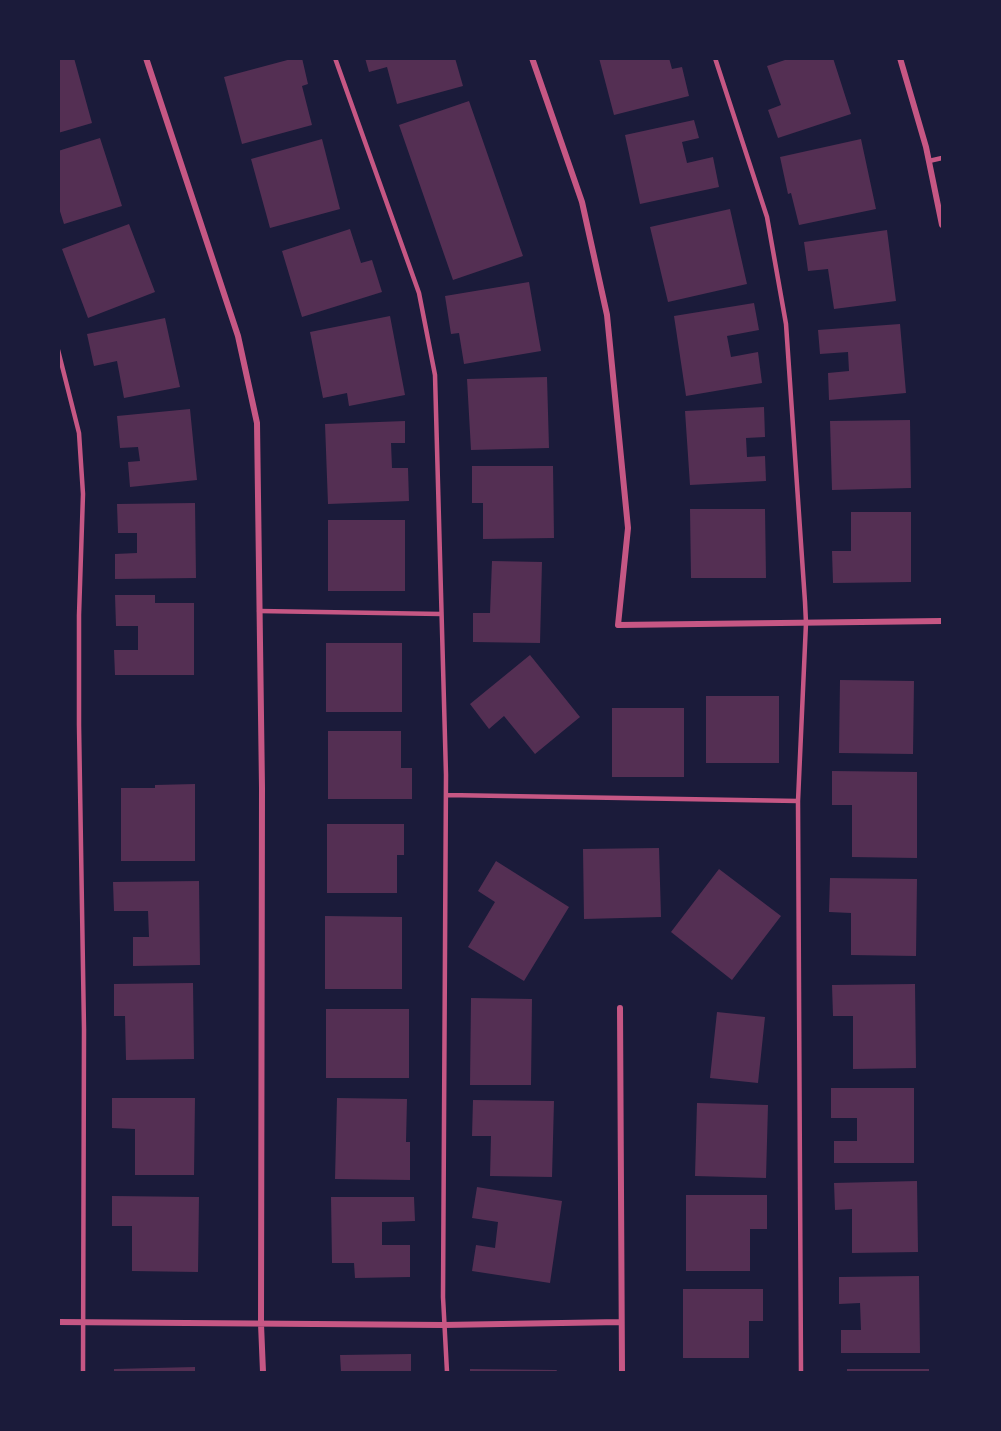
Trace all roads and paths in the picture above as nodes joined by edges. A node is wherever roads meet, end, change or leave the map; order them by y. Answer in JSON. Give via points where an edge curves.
{"nodes":[{"id":1,"x":146,"y":58,"type":"edge"},
{"id":2,"x":335,"y":58,"type":"edge"},
{"id":3,"x":532,"y":58,"type":"edge"},
{"id":4,"x":716,"y":58,"type":"edge"},
{"id":5,"x":900,"y":58,"type":"edge"},
{"id":6,"x":942,"y":158,"type":"edge"},
{"id":7,"x":929,"y":161,"type":"junction"},
{"id":8,"x":942,"y":225,"type":"edge"},
{"id":9,"x":58,"y":350,"type":"edge"},
{"id":10,"x":259,"y":611,"type":"junction"},
{"id":11,"x":441,"y":614,"type":"junction"},
{"id":12,"x":942,"y":621,"type":"edge"},
{"id":13,"x":806,"y":622,"type":"junction"},
{"id":14,"x":446,"y":795,"type":"junction"},
{"id":15,"x":798,"y":801,"type":"junction"},
{"id":16,"x":620,"y":1008,"type":"dead end"},
{"id":17,"x":58,"y":1322,"type":"edge"},
{"id":18,"x":85,"y":1322,"type":"junction"},
{"id":19,"x":621,"y":1322,"type":"junction"},
{"id":20,"x":261,"y":1323,"type":"junction"},
{"id":21,"x":443,"y":1325,"type":"junction"},
{"id":22,"x":83,"y":1372,"type":"edge"},
{"id":23,"x":263,"y":1372,"type":"edge"},
{"id":24,"x":447,"y":1372,"type":"edge"},
{"id":25,"x":622,"y":1372,"type":"edge"},
{"id":26,"x":801,"y":1372,"type":"edge"}],
"edges":[{"from":1,"to":10,"type":"street","via":[[249,379],[257,423]]},
{"from":2,"to":11,"type":"lane","via":[[419,293],[435,375]]},
{"from":3,"to":13,"type":"street","via":[[582,202],[607,315],[628,528],[618,625]]},
{"from":4,"to":13,"type":"lane","via":[[767,217],[786,324]]},
{"from":5,"to":7,"type":"street"},
{"from":6,"to":7,"type":"lane"},
{"from":7,"to":8,"type":"street"},
{"from":9,"to":18,"type":"lane","via":[[79,433],[83,495],[80,725]]},
{"from":10,"to":11,"type":"lane"},
{"from":10,"to":20,"type":"street"},
{"from":11,"to":14,"type":"lane"},
{"from":12,"to":13,"type":"street"},
{"from":13,"to":15,"type":"lane"},
{"from":14,"to":15,"type":"lane"},
{"from":14,"to":21,"type":"lane"},
{"from":15,"to":26,"type":"lane"},
{"from":16,"to":19,"type":"street"},
{"from":17,"to":18,"type":"street"},
{"from":18,"to":20,"type":"street"},
{"from":18,"to":22,"type":"lane"},
{"from":19,"to":21,"type":"street"},
{"from":19,"to":25,"type":"street"},
{"from":20,"to":21,"type":"street"},
{"from":20,"to":23,"type":"street"},
{"from":21,"to":24,"type":"lane"}]}
